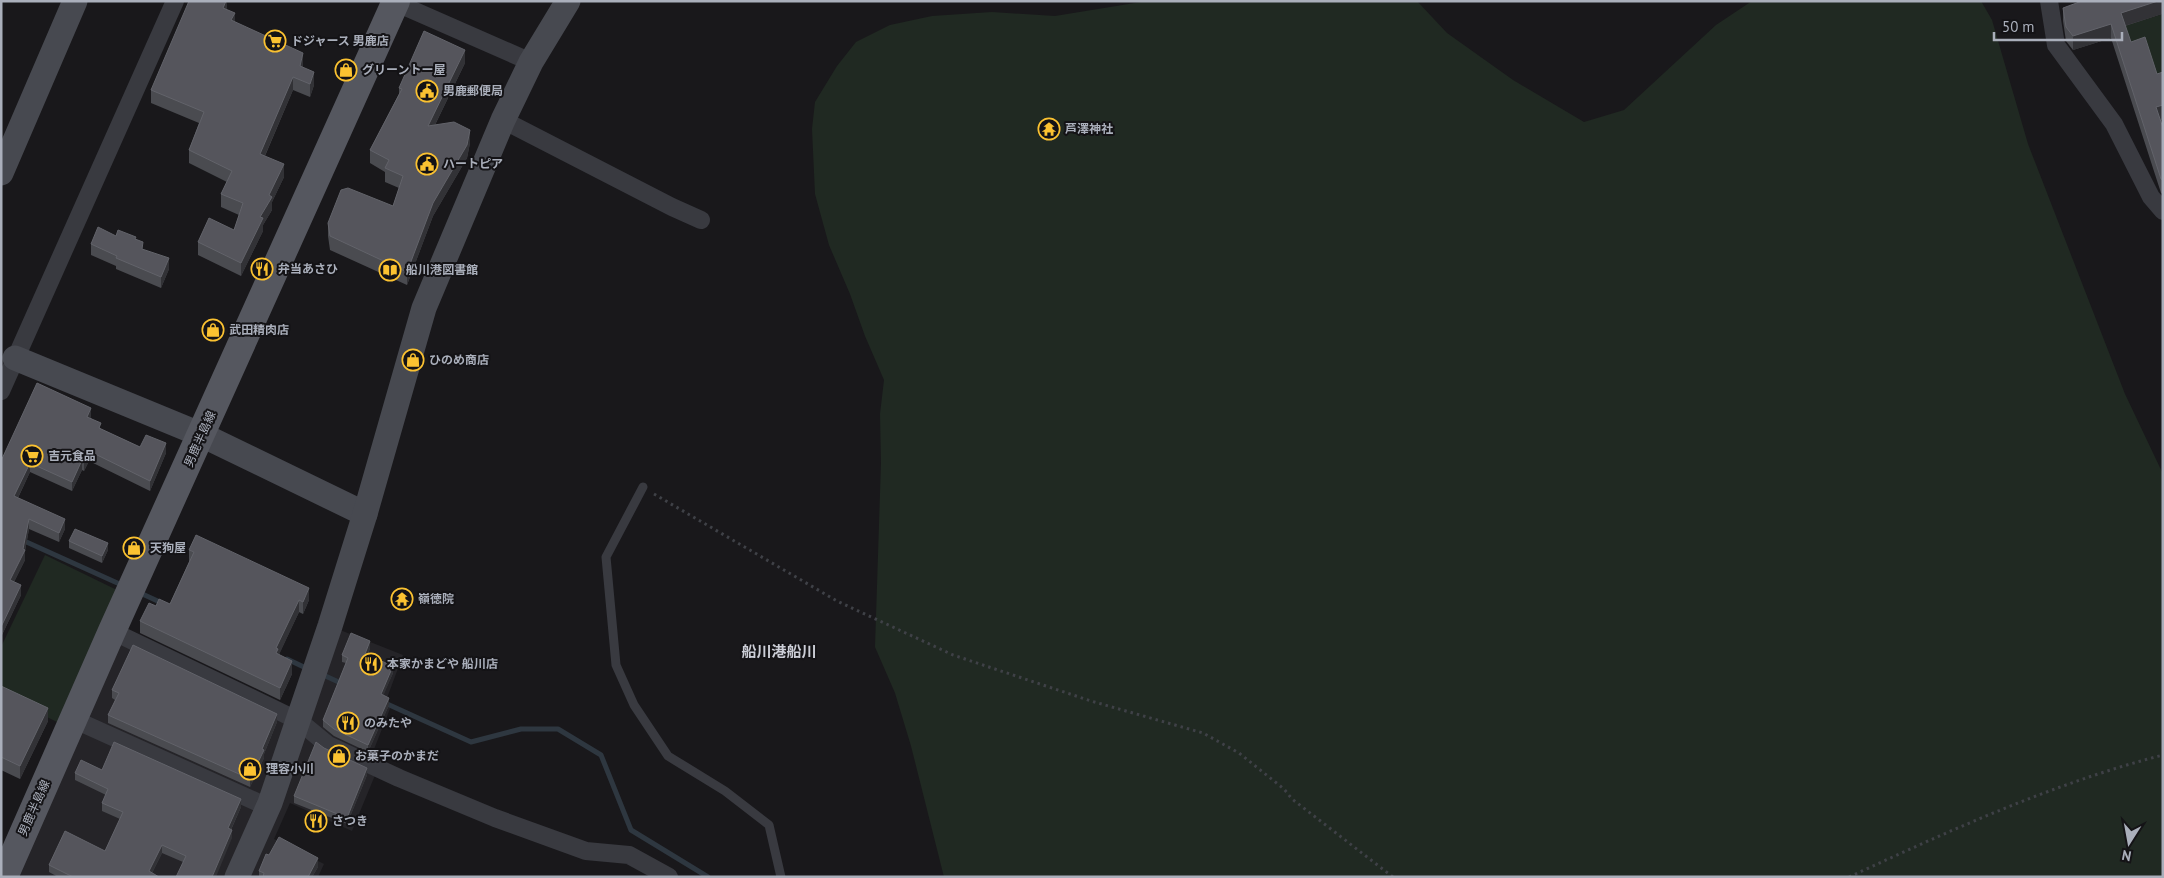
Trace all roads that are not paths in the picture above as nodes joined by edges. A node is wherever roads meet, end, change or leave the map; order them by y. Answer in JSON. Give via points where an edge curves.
{"nodes":[{"id":1,"x":75,"y":1,"type":"edge"},
{"id":2,"x":175,"y":1,"type":"edge"},
{"id":3,"x":568,"y":1,"type":"edge"},
{"id":4,"x":2049,"y":1,"type":"edge"},
{"id":5,"x":394,"y":2,"type":"edge"},
{"id":6,"x":531,"y":62,"type":"junction"},
{"id":7,"x":503,"y":120,"type":"junction"},
{"id":8,"x":1,"y":173,"type":"edge"},
{"id":9,"x":2163,"y":211,"type":"edge"},
{"id":10,"x":701,"y":220,"type":"dead end"},
{"id":11,"x":15,"y":358,"type":"junction"},
{"id":12,"x":1,"y":391,"type":"edge"},
{"id":13,"x":202,"y":435,"type":"junction"},
{"id":14,"x":643,"y":487,"type":"road end"},
{"id":15,"x":365,"y":514,"type":"junction"},
{"id":16,"x":112,"y":631,"type":"junction"},
{"id":17,"x":73,"y":720,"type":"junction"},
{"id":18,"x":299,"y":720,"type":"junction"},
{"id":19,"x":268,"y":807,"type":"junction"},
{"id":20,"x":4,"y":877,"type":"edge"},
{"id":21,"x":238,"y":877,"type":"edge"},
{"id":22,"x":669,"y":877,"type":"edge"},
{"id":23,"x":781,"y":877,"type":"edge"}],
"edges":[{"from":1,"to":8,"type":"street"},
{"from":2,"to":11,"type":"street"},
{"from":3,"to":6,"type":"street"},
{"from":4,"to":9,"type":"street","via":[[2056,45],[2114,124],[2151,197]]},
{"from":5,"to":6,"type":"street"},
{"from":5,"to":13,"type":"main road","name":"男鹿半島線"},
{"from":6,"to":7,"type":"street"},
{"from":7,"to":10,"type":"street"},
{"from":7,"to":15,"type":"street","via":[[424,308]]},
{"from":11,"to":12,"type":"street"},
{"from":11,"to":13,"type":"street"},
{"from":13,"to":15,"type":"street"},
{"from":13,"to":16,"type":"main road","name":"男鹿半島線"},
{"from":14,"to":23,"type":"lane","via":[[606,557],[616,665],[634,705],[668,756],[725,791],[770,825]]},
{"from":15,"to":18,"type":"street"},
{"from":16,"to":17,"type":"main road","name":"男鹿半島線"},
{"from":16,"to":18,"type":"street"},
{"from":17,"to":19,"type":"street"},
{"from":17,"to":20,"type":"main road","name":"男鹿半島線"},
{"from":18,"to":19,"type":"street"},
{"from":18,"to":22,"type":"street","via":[[328,745],[399,778],[586,851],[629,855]]},
{"from":19,"to":21,"type":"street"}]}
